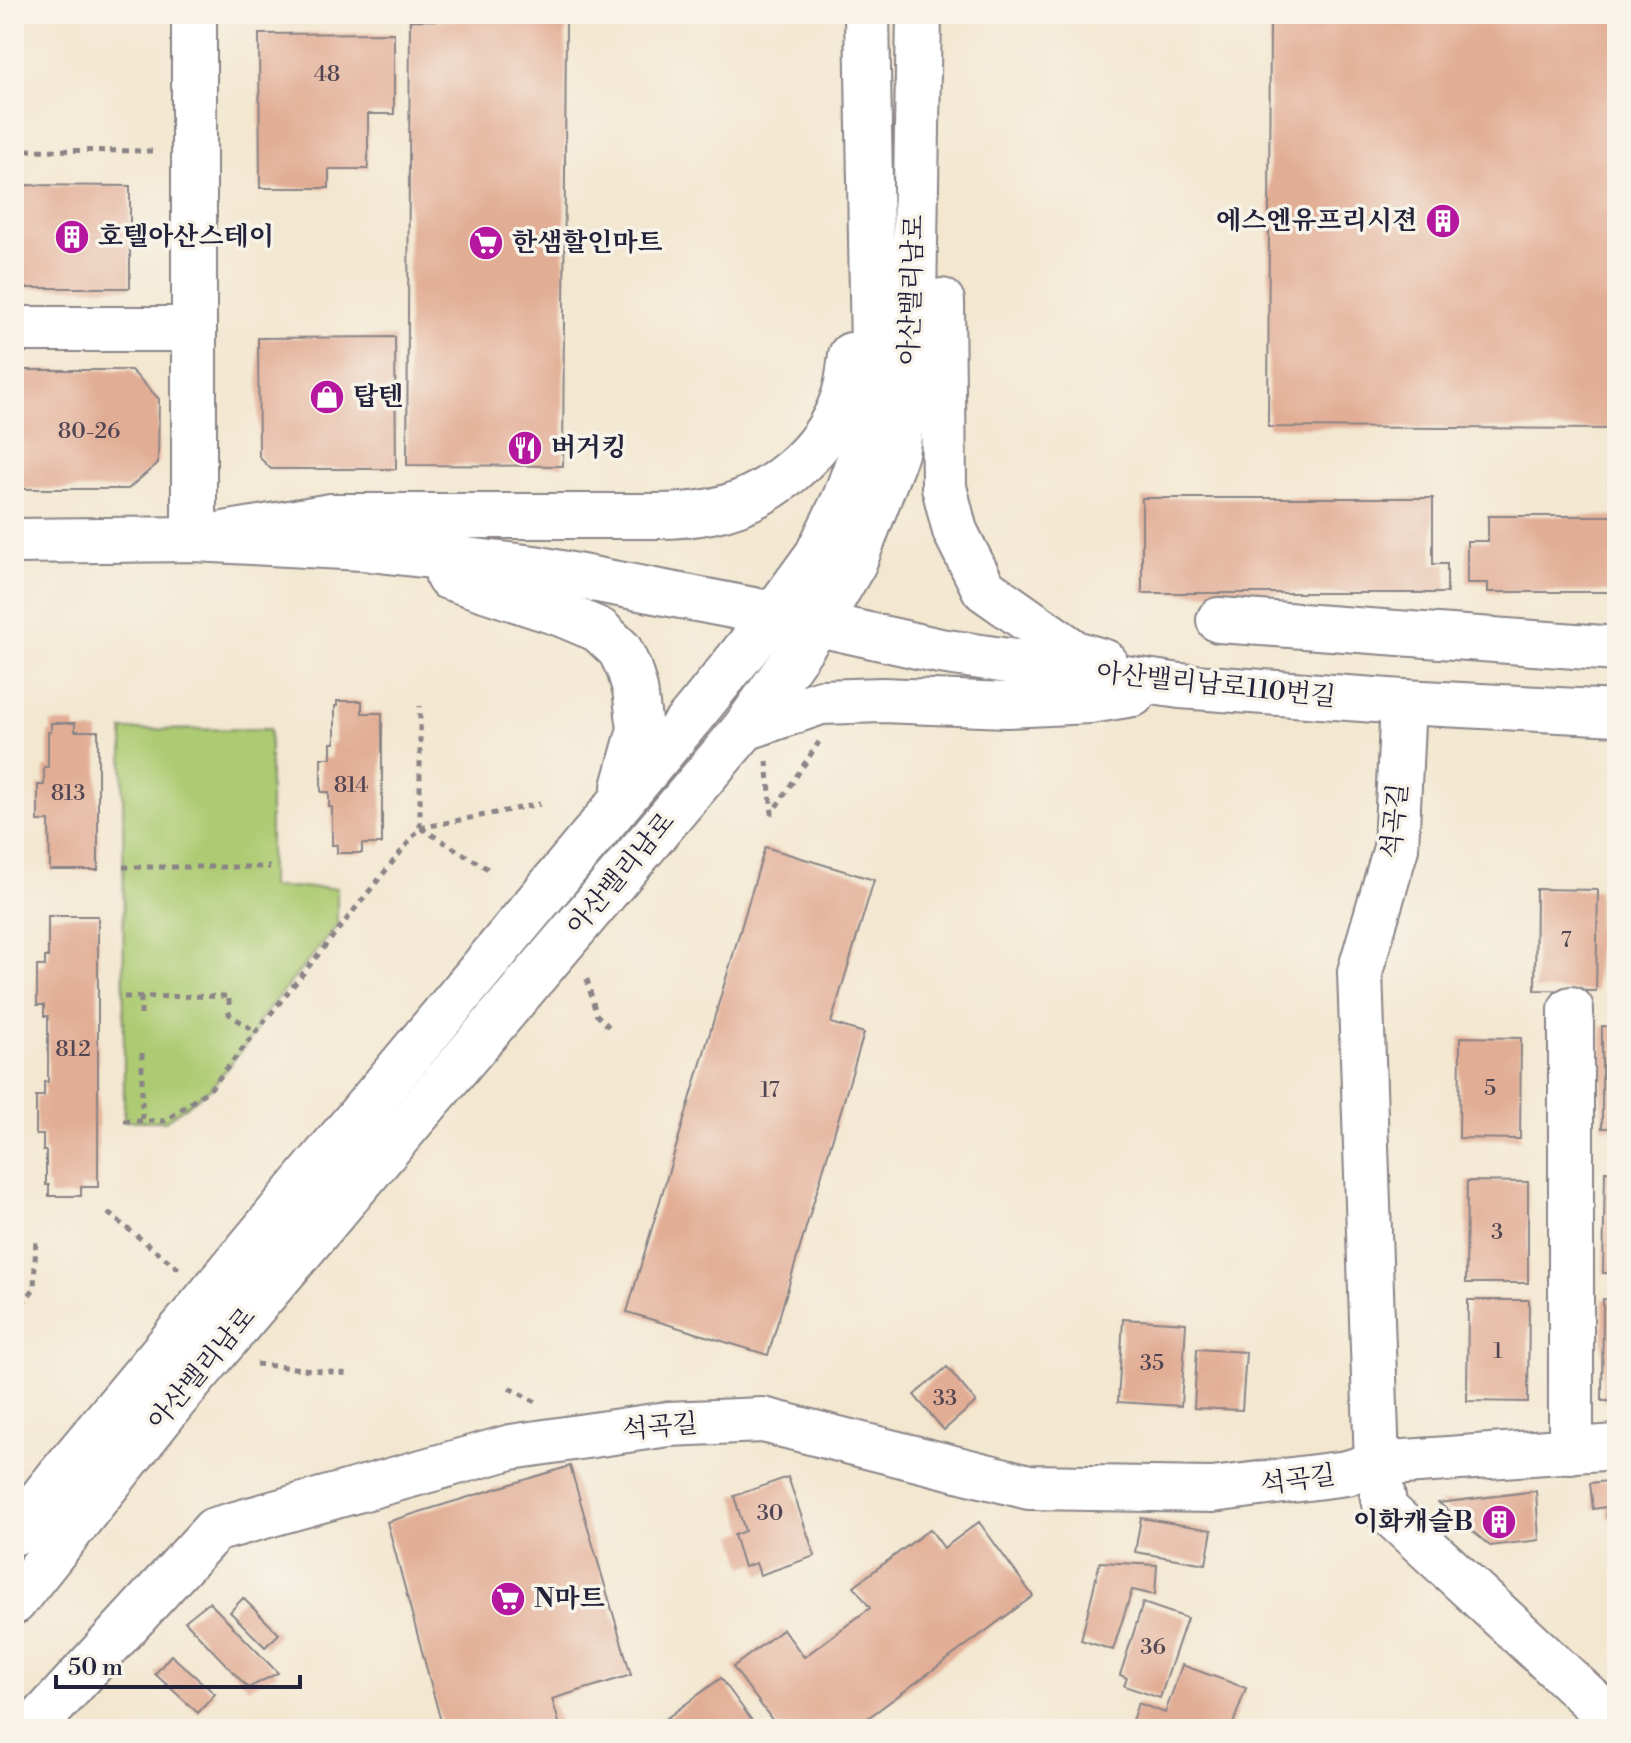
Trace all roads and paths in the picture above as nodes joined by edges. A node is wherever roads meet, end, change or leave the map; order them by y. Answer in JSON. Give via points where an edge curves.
{"nodes":[{"id":1,"x":194,"y":14,"type":"edge"},
{"id":2,"x":867,"y":14,"type":"edge"},
{"id":3,"x":919,"y":14,"type":"edge"},
{"id":4,"x":14,"y":150,"type":"edge"},
{"id":5,"x":165,"y":151,"type":"dead end"},
{"id":6,"x":916,"y":155,"type":"junction"},
{"id":7,"x":871,"y":238,"type":"junction"},
{"id":8,"x":14,"y":329,"type":"edge"},
{"id":9,"x":194,"y":329,"type":"junction"},
{"id":10,"x":194,"y":539,"type":"junction"},
{"id":11,"x":14,"y":541,"type":"edge"},
{"id":12,"x":362,"y":548,"type":"junction"},
{"id":13,"x":774,"y":614,"type":"junction"},
{"id":14,"x":1219,"y":620,"type":"dead end"},
{"id":15,"x":818,"y":624,"type":"junction"},
{"id":16,"x":1617,"y":649,"type":"edge"},
{"id":17,"x":1180,"y":686,"type":"junction"},
{"id":18,"x":1403,"y":702,"type":"junction"},
{"id":19,"x":420,"y":706,"type":"dead end"},
{"id":20,"x":1617,"y":713,"type":"edge"},
{"id":21,"x":821,"y":740,"type":"dead end"},
{"id":22,"x":756,"y":742,"type":"junction"},
{"id":23,"x":540,"y":804,"type":"dead end"},
{"id":24,"x":619,"y":804,"type":"junction"},
{"id":25,"x":420,"y":828,"type":"junction"},
{"id":26,"x":123,"y":867,"type":"dead end"},
{"id":27,"x":270,"y":867,"type":"dead end"},
{"id":28,"x":488,"y":869,"type":"dead end"},
{"id":29,"x":587,"y":979,"type":"dead end"},
{"id":30,"x":124,"y":997,"type":"dead end"},
{"id":31,"x":141,"y":997,"type":"junction"},
{"id":32,"x":1571,"y":1009,"type":"dead end"},
{"id":33,"x":141,"y":1015,"type":"dead end"},
{"id":34,"x":609,"y":1027,"type":"dead end"},
{"id":35,"x":256,"y":1032,"type":"junction"},
{"id":36,"x":142,"y":1053,"type":"dead end"},
{"id":37,"x":124,"y":1121,"type":"dead end"},
{"id":38,"x":142,"y":1121,"type":"junction"},
{"id":39,"x":108,"y":1213,"type":"dead end"},
{"id":40,"x":36,"y":1237,"type":"dead end"},
{"id":41,"x":180,"y":1270,"type":"dead end"},
{"id":42,"x":14,"y":1313,"type":"edge"},
{"id":43,"x":243,"y":1363,"type":"dead end"},
{"id":44,"x":350,"y":1374,"type":"dead end"},
{"id":45,"x":1617,"y":1447,"type":"edge"},
{"id":46,"x":1571,"y":1451,"type":"junction"},
{"id":47,"x":1377,"y":1464,"type":"junction"},
{"id":48,"x":61,"y":1474,"type":"junction"},
{"id":49,"x":14,"y":1519,"type":"edge"},
{"id":50,"x":14,"y":1533,"type":"edge"},
{"id":51,"x":14,"y":1602,"type":"edge"},
{"id":52,"x":1617,"y":1724,"type":"edge"},
{"id":53,"x":32,"y":1729,"type":"edge"}],
"edges":[{"from":1,"to":9,"type":"street"},
{"from":2,"to":7,"type":"street","name":"아산밸리남로"},
{"from":3,"to":6,"type":"street","name":"아산밸리남로"},
{"from":4,"to":5,"type":"path"},
{"from":6,"to":15,"type":"street","name":"아산밸리남로","via":[[913,357],[896,453],[854,563]]},
{"from":6,"to":17,"type":"street","via":[[938,214],[944,487],[955,531],[984,589],[1075,653]]},
{"from":7,"to":10,"type":"street","via":[[844,397],[833,422],[794,468],[748,499],[713,511],[667,516],[331,516]]},
{"from":7,"to":13,"type":"street","name":"아산밸리남로","via":[[873,351],[859,459],[817,555]]},
{"from":8,"to":9,"type":"street"},
{"from":9,"to":10,"type":"street"},
{"from":10,"to":11,"type":"street"},
{"from":10,"to":12,"type":"street"},
{"from":12,"to":13,"type":"street","name":"아산밸리남로110번길","via":[[535,568]]},
{"from":12,"to":24,"type":"street","via":[[561,614],[599,630],[620,650],[635,689],[640,729]]},
{"from":13,"to":15,"type":"street","name":"아산밸리남로110번길"},
{"from":13,"to":24,"type":"street","name":"아산밸리남로"},
{"from":14,"to":16,"type":"street"},
{"from":15,"to":17,"type":"street","name":"아산밸리남로110번길","via":[[940,651]]},
{"from":15,"to":22,"type":"street","name":"아산밸리남로"},
{"from":17,"to":18,"type":"street","name":"아산밸리남로110번길"},
{"from":17,"to":22,"type":"street","via":[[1090,701],[1021,705],[821,702]]},
{"from":18,"to":20,"type":"street","name":"아산밸리남로110번길"},
{"from":18,"to":47,"type":"street","name":"석곡길","via":[[1396,848],[1360,972]]},
{"from":19,"to":25,"type":"path"},
{"from":21,"to":22,"type":"path","via":[[772,813]]},
{"from":22,"to":51,"type":"street","name":"아산밸리남로","via":[[174,1401]]},
{"from":23,"to":25,"type":"path"},
{"from":24,"to":48,"type":"street","name":"아산밸리남로"},
{"from":25,"to":28,"type":"path"},
{"from":25,"to":35,"type":"path"},
{"from":26,"to":27,"type":"path"},
{"from":29,"to":34,"type":"path","via":[[596,1014]]},
{"from":30,"to":31,"type":"path"},
{"from":31,"to":33,"type":"path"},
{"from":31,"to":35,"type":"path","via":[[229,996],[229,1014]]},
{"from":32,"to":46,"type":"street"},
{"from":35,"to":38,"type":"path","via":[[211,1088],[165,1121]]},
{"from":36,"to":38,"type":"path"},
{"from":37,"to":38,"type":"path"},
{"from":39,"to":41,"type":"path"},
{"from":40,"to":42,"type":"path","via":[[34,1289]]},
{"from":43,"to":44,"type":"path"},
{"from":45,"to":46,"type":"street","name":"석곡길"},
{"from":46,"to":47,"type":"street","name":"석곡길"},
{"from":47,"to":52,"type":"street","name":"석곡길","via":[[1385,1509]]},
{"from":47,"to":53,"type":"street","name":"석곡길","via":[[1347,1473],[1212,1490],[1029,1487],[763,1420],[668,1424],[511,1447],[214,1530]]},
{"from":48,"to":49,"type":"street"},
{"from":48,"to":50,"type":"street","name":"아산밸리남로"}]}
